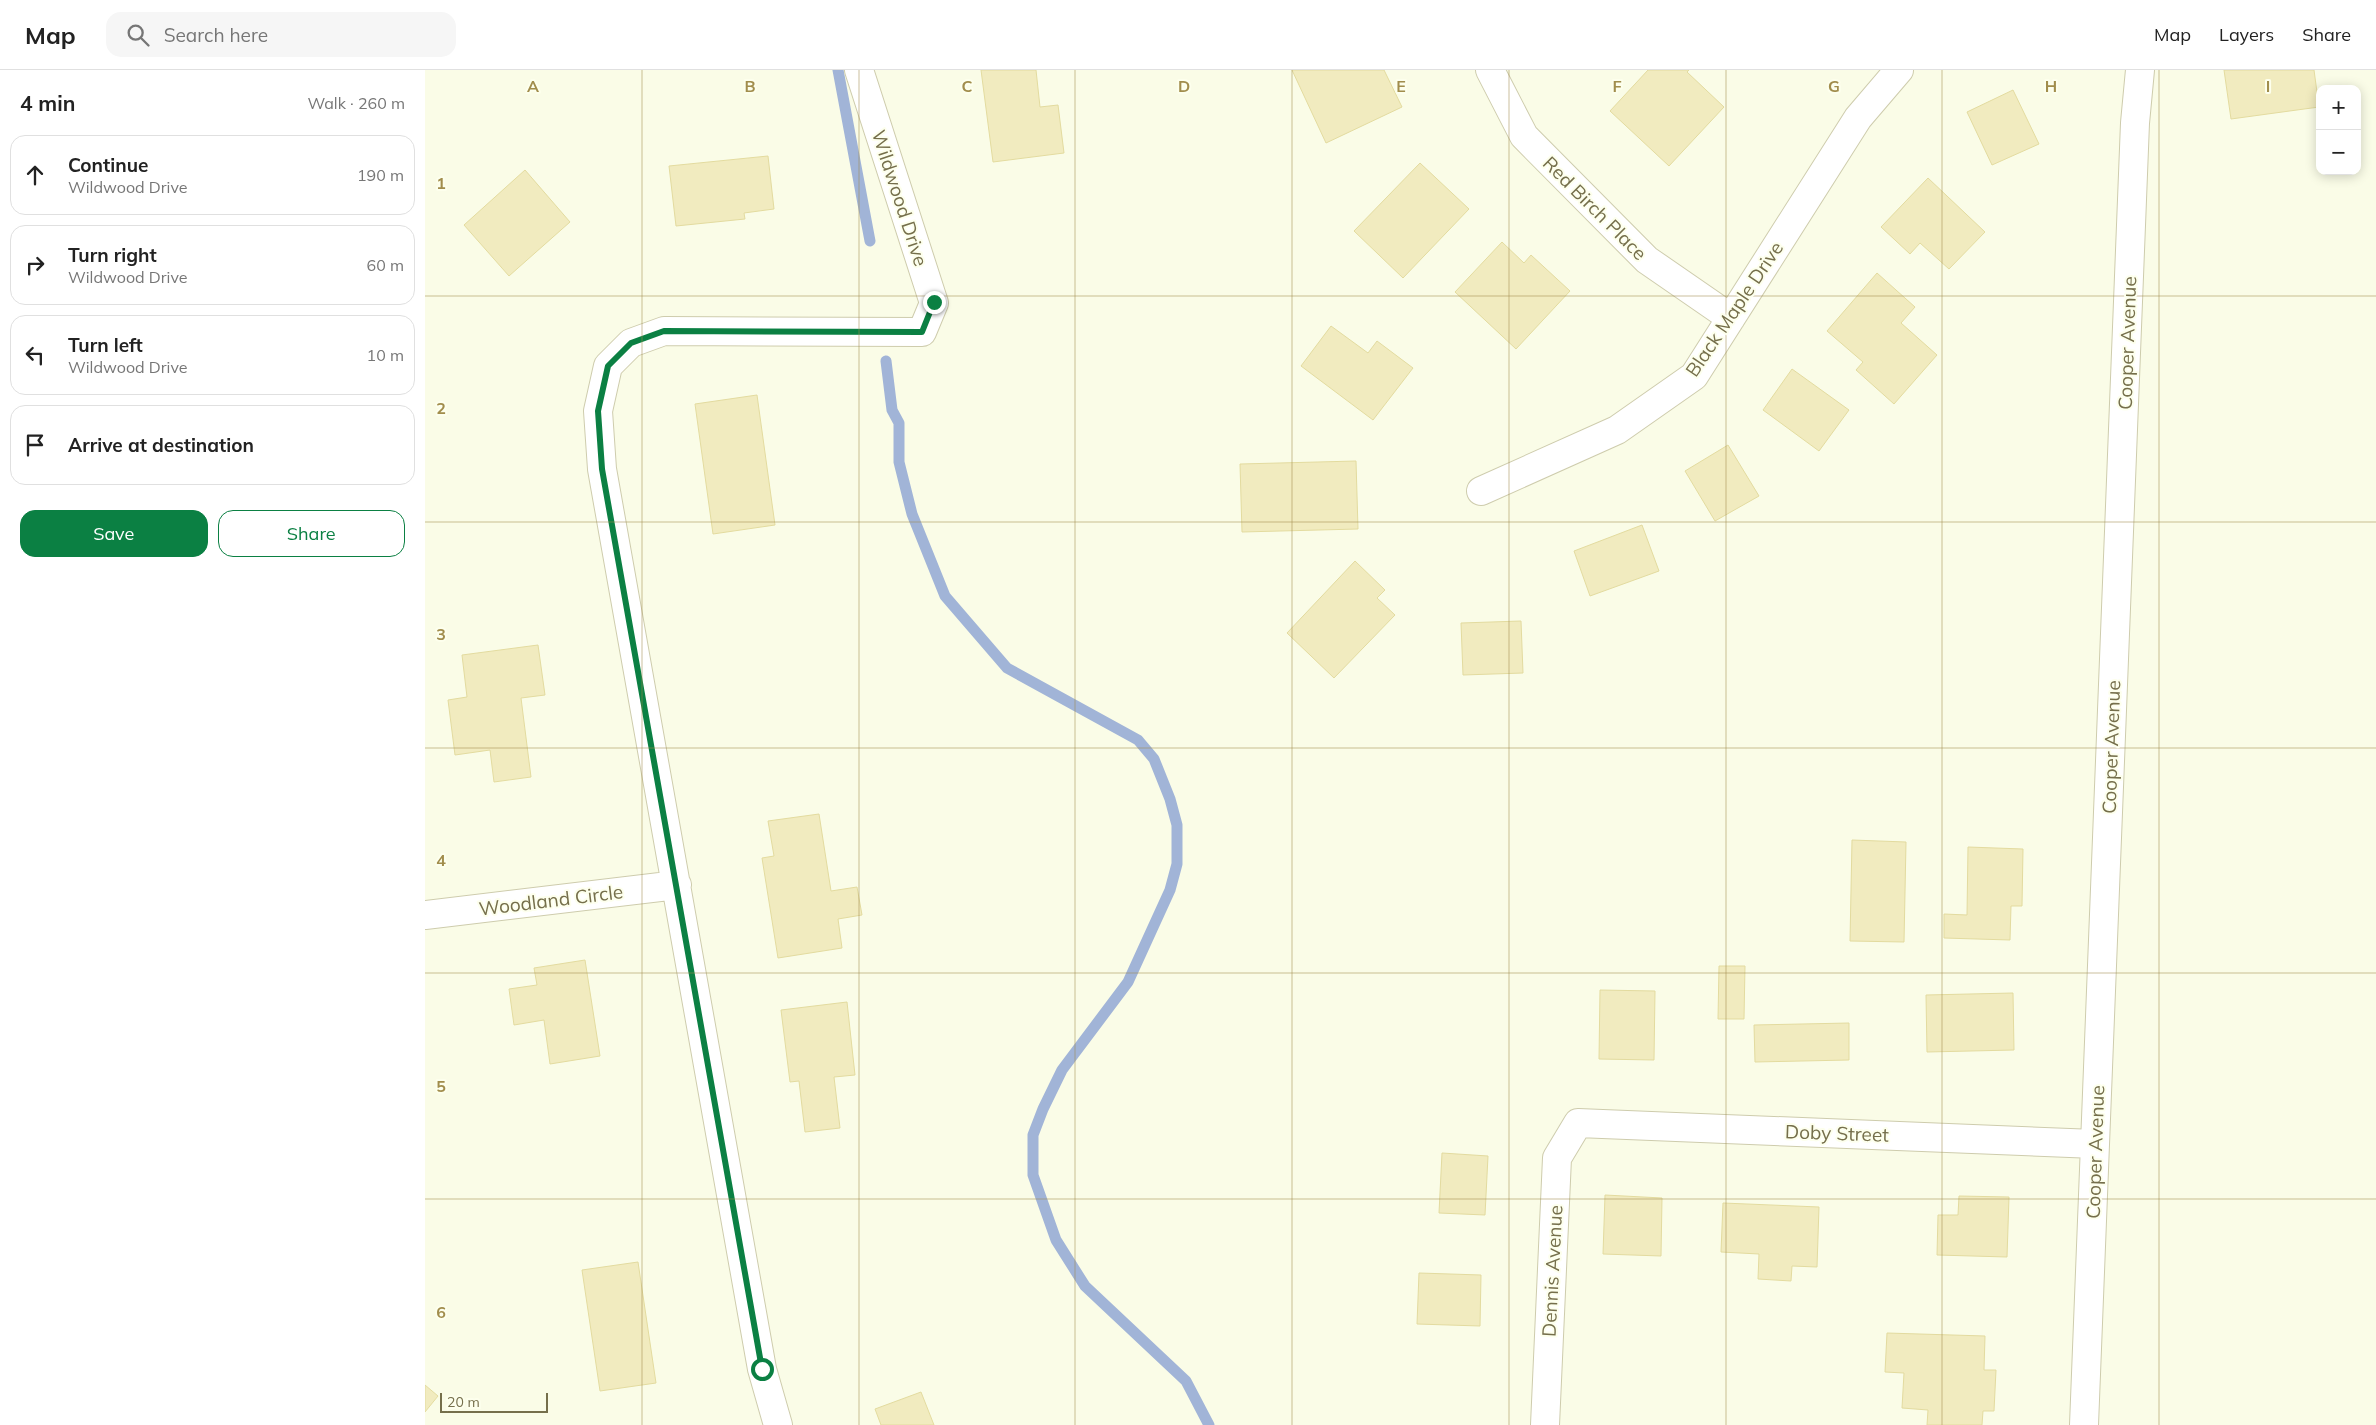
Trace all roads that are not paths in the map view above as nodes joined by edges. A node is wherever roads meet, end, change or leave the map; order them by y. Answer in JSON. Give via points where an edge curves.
{"nodes":[{"id":1,"x":859,"y":70,"type":"edge"},
{"id":2,"x":1490,"y":70,"type":"edge"},
{"id":3,"x":1899,"y":70,"type":"edge"},
{"id":4,"x":2140,"y":70,"type":"edge"},
{"id":5,"x":1731,"y":318,"type":"junction"},
{"id":6,"x":1481,"y":491,"type":"dead end"},
{"id":7,"x":677,"y":885,"type":"junction"},
{"id":8,"x":425,"y":915,"type":"edge"},
{"id":9,"x":1578,"y":1123,"type":"joint"},
{"id":10,"x":2095,"y":1144,"type":"junction"},
{"id":11,"x":778,"y":1425,"type":"edge"},
{"id":12,"x":1545,"y":1425,"type":"edge"},
{"id":13,"x":2084,"y":1425,"type":"edge"}],
"edges":[{"from":1,"to":7,"type":"street","name":"Wildwood Drive","via":[[934,302],[922,332],[664,331],[631,343],[608,366],[598,411],[602,469]]},
{"from":2,"to":5,"type":"street","name":"Red Birch Place","via":[[1524,136],[1647,260]]},
{"from":3,"to":5,"type":"street","name":"Black Maple Drive","via":[[1859,118]]},
{"from":4,"to":10,"type":"street","name":"Cooper Avenue","via":[[2135,124]]},
{"from":5,"to":6,"type":"street","name":"Black Maple Drive","via":[[1695,376],[1617,430]]},
{"from":7,"to":8,"type":"street","name":"Woodland Circle"},
{"from":7,"to":11,"type":"street","name":"Wildwood Drive","via":[[762,1369]]},
{"from":9,"to":10,"type":"street","name":"Doby Street"},
{"from":9,"to":12,"type":"street","name":"Dennis Avenue","via":[[1557,1158]]},
{"from":10,"to":13,"type":"street","name":"Cooper Avenue"}]}
